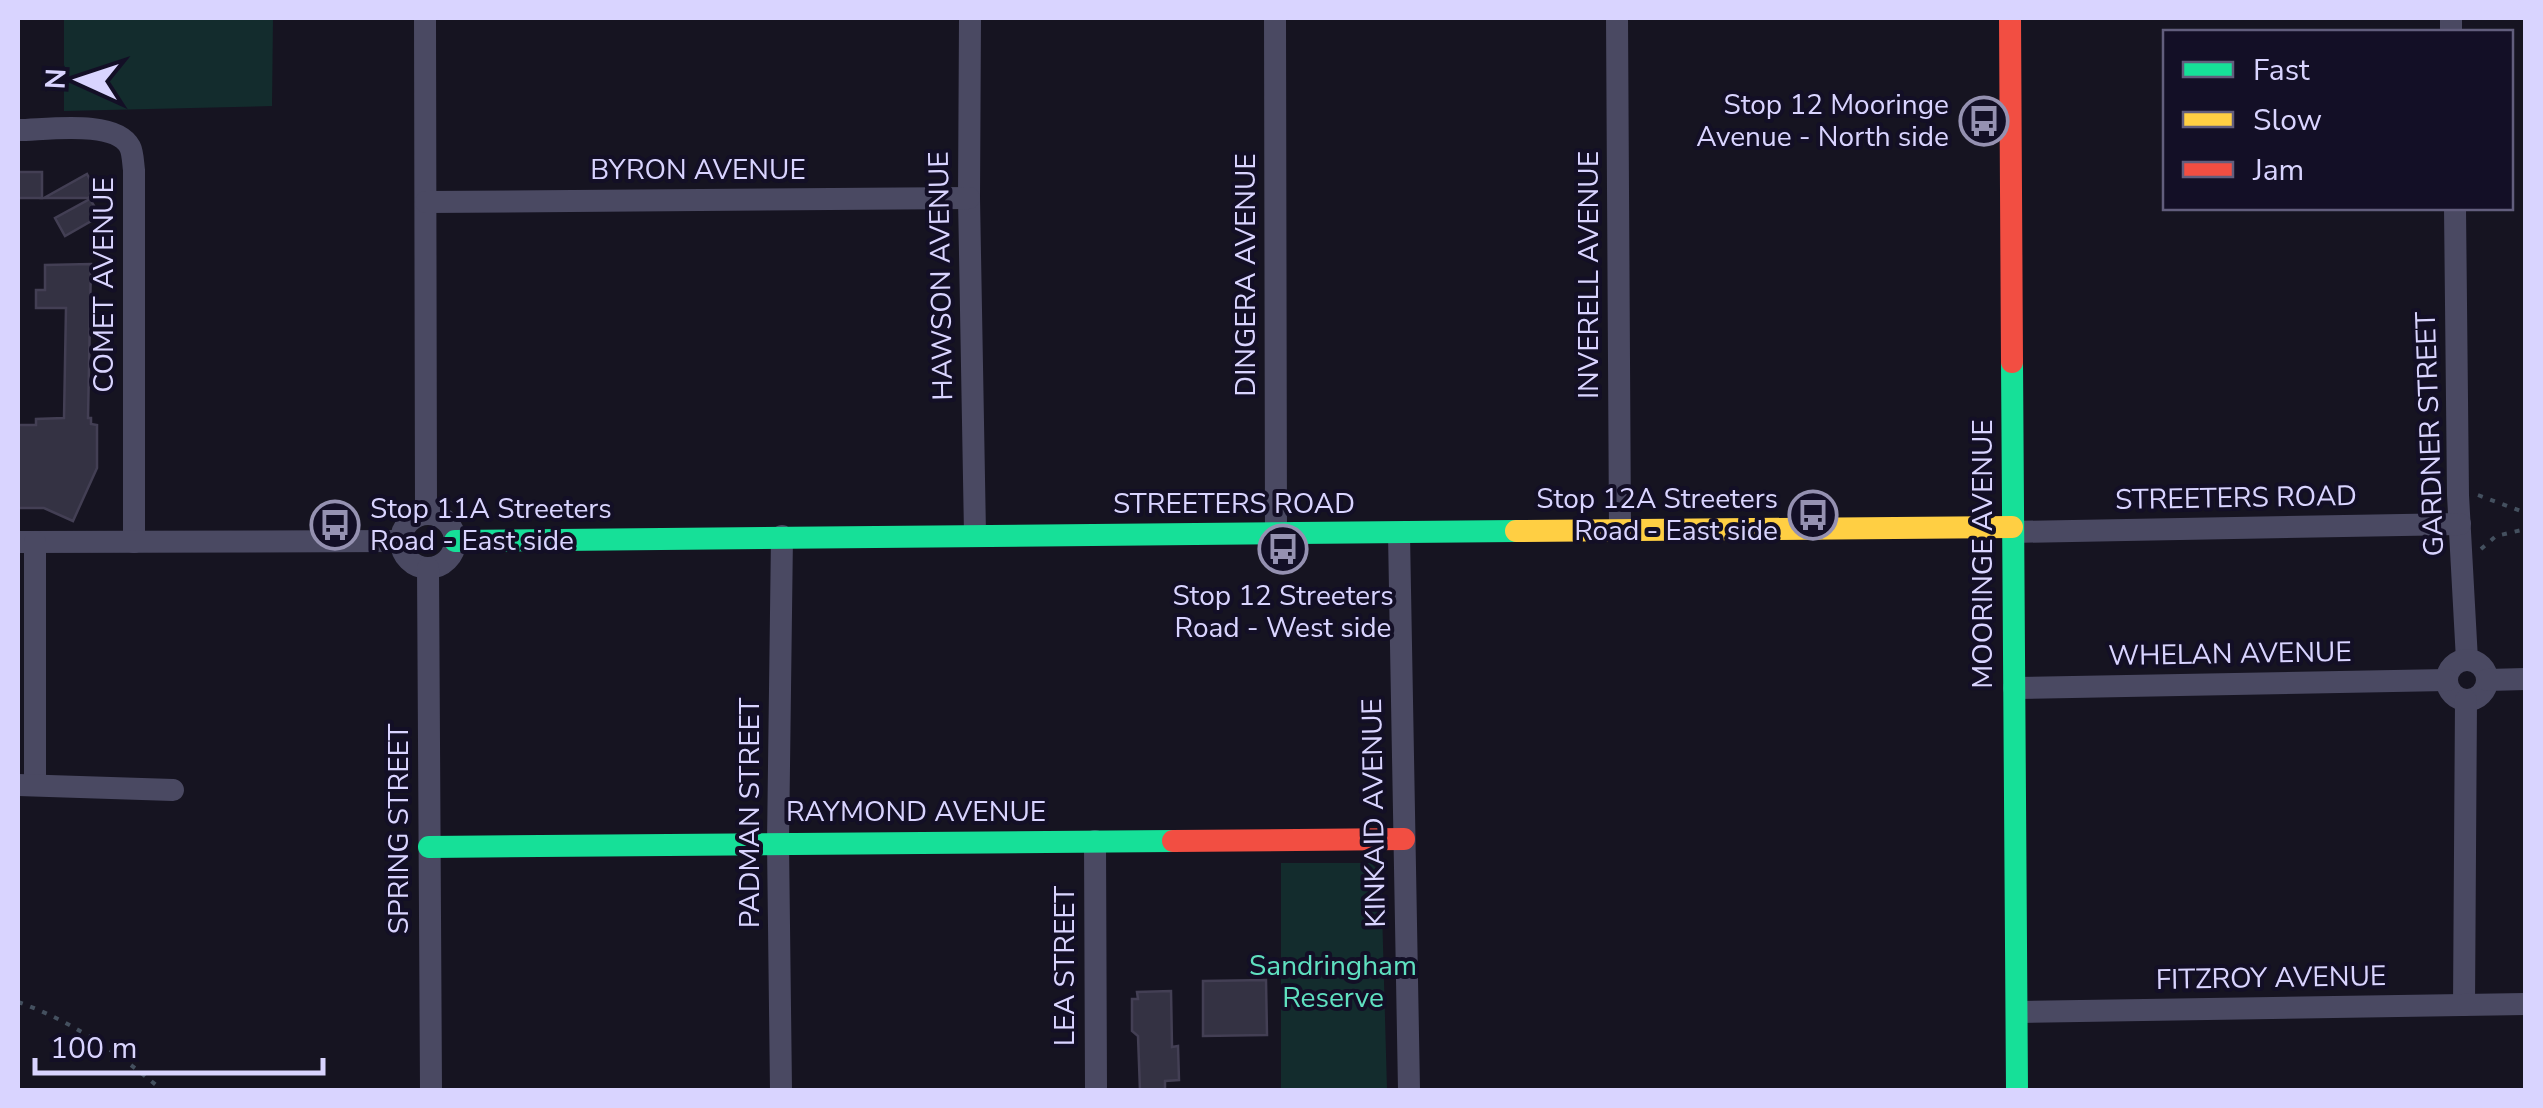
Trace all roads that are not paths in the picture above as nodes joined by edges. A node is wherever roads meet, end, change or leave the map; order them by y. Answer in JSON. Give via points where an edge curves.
{"nodes":[{"id":1,"x":425,"y":18,"type":"edge"},
{"id":2,"x":970,"y":18,"type":"edge"},
{"id":3,"x":1275,"y":18,"type":"edge"},
{"id":4,"x":1617,"y":18,"type":"edge"},
{"id":5,"x":2010,"y":18,"type":"edge"},
{"id":6,"x":18,"y":130,"type":"edge"},
{"id":7,"x":970,"y":198,"type":"junction"},
{"id":8,"x":426,"y":202,"type":"junction"},
{"id":9,"x":2455,"y":210,"type":"edge"},
{"id":10,"x":426,"y":514,"type":"junction"},
{"id":11,"x":2460,"y":524,"type":"junction"},
{"id":12,"x":2012,"y":529,"type":"junction"},
{"id":13,"x":1620,"y":531,"type":"junction"},
{"id":14,"x":1276,"y":533,"type":"junction"},
{"id":15,"x":976,"y":534,"type":"junction"},
{"id":16,"x":1399,"y":534,"type":"junction"},
{"id":17,"x":782,"y":536,"type":"junction"},
{"id":18,"x":401,"y":541,"type":"junction"},
{"id":19,"x":455,"y":541,"type":"junction"},
{"id":20,"x":26,"y":542,"type":"edge"},
{"id":21,"x":134,"y":542,"type":"junction"},
{"id":22,"x":428,"y":568,"type":"junction"},
{"id":23,"x":2467,"y":660,"type":"junction"},
{"id":24,"x":2526,"y":679,"type":"edge"},
{"id":25,"x":2447,"y":680,"type":"junction"},
{"id":26,"x":2486,"y":680,"type":"junction"},
{"id":27,"x":2014,"y":688,"type":"junction"},
{"id":28,"x":2466,"y":700,"type":"junction"},
{"id":29,"x":26,"y":785,"type":"edge"},
{"id":30,"x":173,"y":790,"type":"dead end"},
{"id":31,"x":1404,"y":839,"type":"junction"},
{"id":32,"x":1094,"y":841,"type":"junction"},
{"id":33,"x":778,"y":843,"type":"junction"},
{"id":34,"x":429,"y":847,"type":"junction"},
{"id":35,"x":2464,"y":1004,"type":"junction"},
{"id":36,"x":2526,"y":1004,"type":"edge"},
{"id":37,"x":2017,"y":1012,"type":"junction"},
{"id":38,"x":430,"y":1090,"type":"edge"},
{"id":39,"x":781,"y":1090,"type":"edge"},
{"id":40,"x":1096,"y":1090,"type":"edge"},
{"id":41,"x":1409,"y":1090,"type":"edge"},
{"id":42,"x":2018,"y":1090,"type":"edge"}],
"edges":[{"from":1,"to":8,"type":"street"},
{"from":2,"to":7,"type":"street","name":"HAWSON AVENUE"},
{"from":3,"to":14,"type":"street","name":"DINGERA AVENUE"},
{"from":4,"to":13,"type":"street","name":"INVERELL AVENUE"},
{"from":5,"to":12,"type":"street","name":"MOORINGE AVENUE"},
{"from":6,"to":21,"type":"street","name":"COMET AVENUE","via":[[106,129],[131,148]]},
{"from":7,"to":8,"type":"street","name":"BYRON AVENUE"},
{"from":7,"to":15,"type":"street","name":"HAWSON AVENUE"},
{"from":8,"to":10,"type":"street"},
{"from":9,"to":11,"type":"street","name":"GARDNER STREET"},
{"from":10,"to":18,"type":"street","via":[[407,524]]},
{"from":10,"to":19,"type":"street","via":[[443,518]]},
{"from":11,"to":12,"type":"street","name":"STREETERS ROAD"},
{"from":11,"to":23,"type":"street","name":"GARDNER STREET"},
{"from":12,"to":13,"type":"street","name":"STREETERS ROAD"},
{"from":12,"to":27,"type":"street","name":"MOORINGE AVENUE"},
{"from":13,"to":16,"type":"street","name":"STREETERS ROAD"},
{"from":14,"to":15,"type":"street","name":"STREETERS ROAD"},
{"from":14,"to":16,"type":"street","name":"STREETERS ROAD"},
{"from":15,"to":17,"type":"street","name":"STREETERS ROAD"},
{"from":16,"to":31,"type":"street","name":"KINKAID AVENUE"},
{"from":17,"to":19,"type":"street","name":"STREETERS ROAD"},
{"from":17,"to":33,"type":"street","name":"PADMAN STREET"},
{"from":18,"to":21,"type":"street"},
{"from":18,"to":22,"type":"street","via":[[407,558]]},
{"from":19,"to":22,"type":"street","via":[[448,559]]},
{"from":20,"to":21,"type":"street"},
{"from":20,"to":29,"type":"street"},
{"from":22,"to":34,"type":"street","name":"SPRING STREET"},
{"from":23,"to":25,"type":"street","via":[[2452,666]]},
{"from":23,"to":26,"type":"street","via":[[2481,666]]},
{"from":24,"to":26,"type":"street"},
{"from":25,"to":27,"type":"street","name":"WHELAN AVENUE"},
{"from":25,"to":28,"type":"street","via":[[2452,694]]},
{"from":26,"to":28,"type":"street","via":[[2480,694]]},
{"from":27,"to":37,"type":"street","name":"MOORINGE AVENUE"},
{"from":28,"to":35,"type":"street"},
{"from":29,"to":30,"type":"street"},
{"from":31,"to":32,"type":"street","name":"RAYMOND AVENUE"},
{"from":31,"to":41,"type":"street","name":"KINKAID AVENUE"},
{"from":32,"to":33,"type":"street","name":"RAYMOND AVENUE"},
{"from":32,"to":40,"type":"street","name":"LEA STREET"},
{"from":33,"to":34,"type":"street","name":"RAYMOND AVENUE"},
{"from":33,"to":39,"type":"street","name":"PADMAN STREET"},
{"from":34,"to":38,"type":"street","name":"SPRING STREET"},
{"from":35,"to":36,"type":"street","name":"FITZROY AVENUE"},
{"from":35,"to":37,"type":"street","name":"FITZROY AVENUE"},
{"from":37,"to":42,"type":"street","name":"MOORINGE AVENUE"}]}
